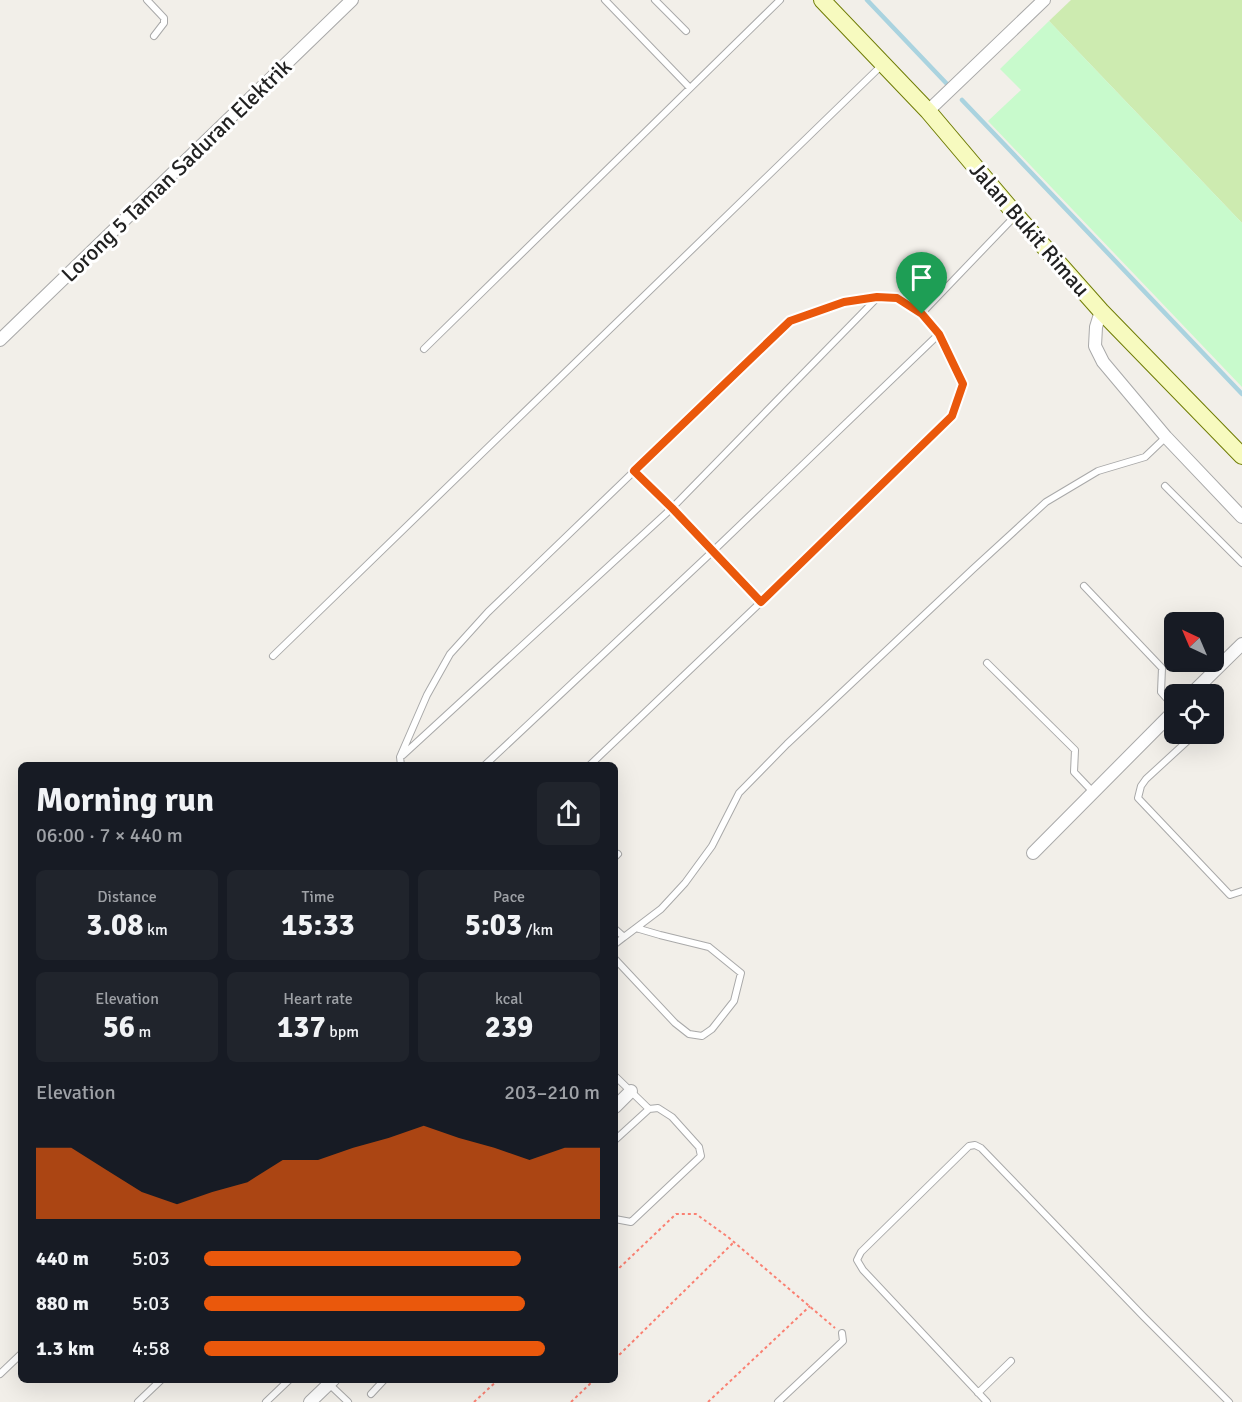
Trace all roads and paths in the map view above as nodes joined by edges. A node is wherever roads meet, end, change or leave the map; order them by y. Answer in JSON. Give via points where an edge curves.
{"nodes":[{"id":1,"x":147,"y":0,"type":"edge"},
{"id":2,"x":352,"y":0,"type":"edge"},
{"id":3,"x":605,"y":0,"type":"edge"},
{"id":4,"x":655,"y":0,"type":"edge"},
{"id":5,"x":780,"y":0,"type":"edge"},
{"id":6,"x":822,"y":0,"type":"edge"},
{"id":7,"x":1044,"y":0,"type":"edge"},
{"id":8,"x":686,"y":32,"type":"dead end"},
{"id":9,"x":154,"y":36,"type":"dead end"},
{"id":10,"x":883,"y":64,"type":"junction"},
{"id":11,"x":690,"y":88,"type":"junction"},
{"id":12,"x":928,"y":111,"type":"junction"},
{"id":13,"x":1016,"y":215,"type":"junction"},
{"id":14,"x":877,"y":297,"type":"junction"},
{"id":15,"x":1101,"y":311,"type":"junction"},
{"id":16,"x":922,"y":314,"type":"junction"},
{"id":17,"x":939,"y":334,"type":"junction"},
{"id":18,"x":0,"y":340,"type":"edge"},
{"id":19,"x":424,"y":349,"type":"dead end"},
{"id":20,"x":1166,"y":437,"type":"junction"},
{"id":21,"x":1242,"y":456,"type":"edge"},
{"id":22,"x":634,"y":471,"type":"junction"},
{"id":23,"x":1166,"y":486,"type":"dead end"},
{"id":24,"x":672,"y":508,"type":"junction"},
{"id":25,"x":1242,"y":517,"type":"edge"},
{"id":26,"x":712,"y":552,"type":"junction"},
{"id":27,"x":1242,"y":563,"type":"edge"},
{"id":28,"x":1084,"y":586,"type":"dead end"},
{"id":29,"x":761,"y":602,"type":"junction"},
{"id":30,"x":1242,"y":644,"type":"edge"},
{"id":31,"x":273,"y":656,"type":"dead end"},
{"id":32,"x":987,"y":663,"type":"dead end"},
{"id":33,"x":1201,"y":684,"type":"edge"},
{"id":34,"x":1164,"y":696,"type":"edge"},
{"id":35,"x":1164,"y":719,"type":"edge"},
{"id":36,"x":1185,"y":744,"type":"edge"},
{"id":37,"x":400,"y":757,"type":"junction"},
{"id":38,"x":401,"y":762,"type":"edge"},
{"id":39,"x":489,"y":762,"type":"edge"},
{"id":40,"x":593,"y":762,"type":"edge"},
{"id":41,"x":1093,"y":792,"type":"junction"},
{"id":42,"x":1033,"y":853,"type":"dead end"},
{"id":43,"x":1242,"y":891,"type":"edge"},
{"id":44,"x":636,"y":928,"type":"junction"},
{"id":45,"x":618,"y":932,"type":"edge"},
{"id":46,"x":624,"y":937,"type":"junction"},
{"id":47,"x":618,"y":942,"type":"edge"},
{"id":48,"x":618,"y":962,"type":"edge"},
{"id":49,"x":618,"y":1079,"type":"edge"},
{"id":50,"x":631,"y":1091,"type":"junction"},
{"id":51,"x":618,"y":1104,"type":"edge"},
{"id":52,"x":649,"y":1109,"type":"junction"},
{"id":53,"x":618,"y":1137,"type":"edge"},
{"id":54,"x":618,"y":1220,"type":"edge"},
{"id":55,"x":734,"y":1242,"type":"junction"},
{"id":56,"x":618,"y":1269,"type":"edge"},
{"id":57,"x":810,"y":1306,"type":"junction"},
{"id":58,"x":842,"y":1333,"type":"joint"},
{"id":59,"x":618,"y":1356,"type":"edge"},
{"id":60,"x":18,"y":1357,"type":"edge"},
{"id":61,"x":1011,"y":1361,"type":"dead end"},
{"id":62,"x":0,"y":1374,"type":"edge"},
{"id":63,"x":158,"y":1383,"type":"edge"},
{"id":64,"x":286,"y":1383,"type":"edge"},
{"id":65,"x":327,"y":1383,"type":"edge"},
{"id":66,"x":331,"y":1383,"type":"edge"},
{"id":67,"x":381,"y":1383,"type":"edge"},
{"id":68,"x":495,"y":1383,"type":"edge"},
{"id":69,"x":591,"y":1383,"type":"edge"},
{"id":70,"x":978,"y":1393,"type":"junction"},
{"id":71,"x":371,"y":1394,"type":"dead end"},
{"id":72,"x":138,"y":1402,"type":"edge"},
{"id":73,"x":266,"y":1402,"type":"edge"},
{"id":74,"x":310,"y":1402,"type":"edge"},
{"id":75,"x":348,"y":1402,"type":"edge"},
{"id":76,"x":474,"y":1402,"type":"edge"},
{"id":77,"x":571,"y":1402,"type":"edge"},
{"id":78,"x":708,"y":1402,"type":"edge"},
{"id":79,"x":778,"y":1402,"type":"edge"},
{"id":80,"x":987,"y":1402,"type":"edge"},
{"id":81,"x":1229,"y":1402,"type":"edge"}],
"edges":[{"from":1,"to":9,"type":"lane","via":[[164,18]]},
{"from":2,"to":18,"type":"street","name":"Lorong 5 Taman Saduran Elektrik"},
{"from":3,"to":11,"type":"lane"},
{"from":4,"to":8,"type":"lane"},
{"from":5,"to":11,"type":"lane"},
{"from":6,"to":10,"type":"street","name":"Jalan Bukit Rimau"},
{"from":7,"to":12,"type":"street"},
{"from":10,"to":12,"type":"street","name":"Jalan Bukit Rimau"},
{"from":10,"to":31,"type":"lane"},
{"from":11,"to":19,"type":"lane"},
{"from":12,"to":13,"type":"street","name":"Jalan Bukit Rimau"},
{"from":13,"to":15,"type":"street","name":"Jalan Bukit Rimau"},
{"from":13,"to":16,"type":"lane"},
{"from":14,"to":16,"type":"lane","via":[[897,298]]},
{"from":14,"to":22,"type":"lane","via":[[844,302],[790,321]]},
{"from":14,"to":24,"type":"lane"},
{"from":15,"to":20,"type":"street","via":[[1095,346],[1102,362]]},
{"from":15,"to":21,"type":"street","name":"Jalan Bukit Rimau"},
{"from":16,"to":17,"type":"lane"},
{"from":17,"to":26,"type":"lane"},
{"from":17,"to":29,"type":"lane","via":[[963,384],[952,416]]},
{"from":20,"to":25,"type":"street"},
{"from":20,"to":44,"type":"lane","via":[[1145,457],[1098,471],[1046,502],[981,561],[739,794],[711,846],[685,883]]},
{"from":22,"to":24,"type":"lane"},
{"from":22,"to":37,"type":"lane","via":[[450,654]]},
{"from":23,"to":27,"type":"lane"},
{"from":24,"to":26,"type":"lane"},
{"from":24,"to":37,"type":"lane"},
{"from":26,"to":29,"type":"lane"},
{"from":26,"to":39,"type":"lane"},
{"from":28,"to":34,"type":"lane","via":[[1162,668]]},
{"from":29,"to":40,"type":"lane"},
{"from":30,"to":33,"type":"street"},
{"from":32,"to":41,"type":"lane","via":[[1075,750],[1074,772]]},
{"from":35,"to":41,"type":"street"},
{"from":36,"to":43,"type":"lane","via":[[1146,779],[1138,798],[1230,896]]},
{"from":37,"to":38,"type":"lane"},
{"from":41,"to":42,"type":"street"},
{"from":44,"to":46,"type":"lane"},
{"from":44,"to":48,"type":"lane","via":[[710,947],[741,973],[734,1001],[712,1029],[702,1036],[689,1034]]},
{"from":45,"to":46,"type":"lane"},
{"from":46,"to":47,"type":"lane"},
{"from":49,"to":50,"type":"lane"},
{"from":50,"to":51,"type":"street"},
{"from":50,"to":52,"type":"lane"},
{"from":52,"to":53,"type":"lane"},
{"from":52,"to":54,"type":"lane","via":[[658,1108],[672,1117],[699,1147],[701,1156],[632,1222]]},
{"from":55,"to":56,"type":"path","via":[[696,1214],[676,1214]]},
{"from":55,"to":57,"type":"path"},
{"from":55,"to":59,"type":"path"},
{"from":57,"to":58,"type":"path"},
{"from":57,"to":78,"type":"path"},
{"from":58,"to":79,"type":"lane","via":[[843,1341]]},
{"from":60,"to":62,"type":"lane"},
{"from":61,"to":70,"type":"lane"},
{"from":63,"to":72,"type":"lane"},
{"from":64,"to":73,"type":"lane"},
{"from":65,"to":74,"type":"street"},
{"from":66,"to":75,"type":"lane"},
{"from":67,"to":71,"type":"lane"},
{"from":68,"to":76,"type":"path"},
{"from":69,"to":77,"type":"path"},
{"from":70,"to":80,"type":"lane"},
{"from":70,"to":81,"type":"lane","via":[[857,1260],[975,1144]]}]}
